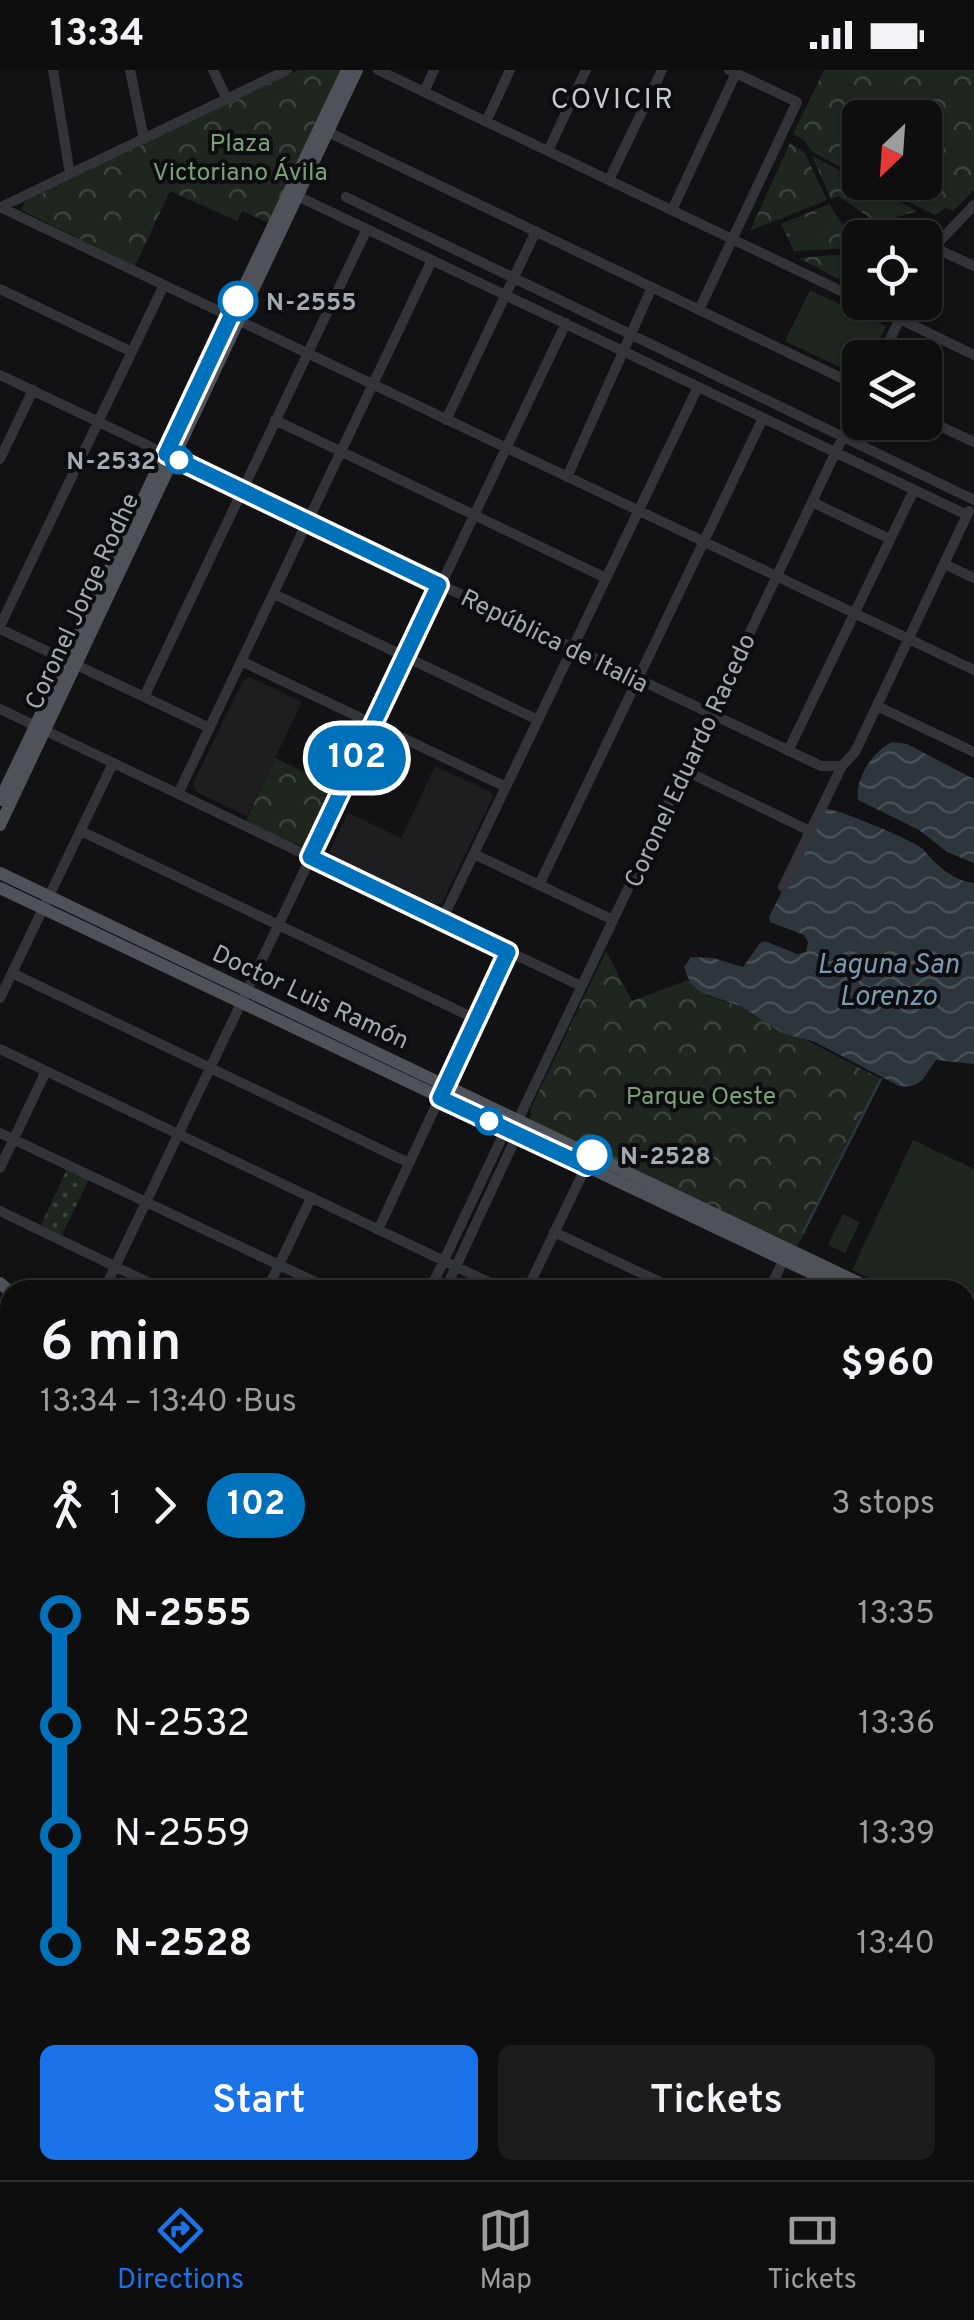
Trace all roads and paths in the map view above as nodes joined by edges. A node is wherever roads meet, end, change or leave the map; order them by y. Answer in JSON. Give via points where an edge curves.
{"nodes":[{"id":1,"x":53,"y":70,"type":"edge"},
{"id":2,"x":130,"y":70,"type":"edge"},
{"id":3,"x":213,"y":70,"type":"edge"},
{"id":4,"x":286,"y":70,"type":"edge"},
{"id":5,"x":347,"y":70,"type":"edge"},
{"id":6,"x":357,"y":70,"type":"edge"},
{"id":7,"x":378,"y":70,"type":"edge"},
{"id":8,"x":434,"y":70,"type":"edge"},
{"id":9,"x":510,"y":70,"type":"edge"},
{"id":10,"x":586,"y":70,"type":"edge"},
{"id":11,"x":662,"y":70,"type":"edge"},
{"id":12,"x":732,"y":72,"type":"edge"},
{"id":13,"x":424,"y":92,"type":"junction"},
{"id":14,"x":227,"y":99,"type":"junction"},
{"id":15,"x":486,"y":122,"type":"junction"},
{"id":16,"x":328,"y":132,"type":"junction"},
{"id":17,"x":144,"y":138,"type":"junction"},
{"id":18,"x":548,"y":151,"type":"junction"},
{"id":19,"x":70,"y":174,"type":"junction"},
{"id":20,"x":609,"y":180,"type":"junction"},
{"id":21,"x":294,"y":194,"type":"junction"},
{"id":22,"x":346,"y":197,"type":"dead end"},
{"id":23,"x":974,"y":206,"type":"edge"},
{"id":24,"x":0,"y":207,"type":"edge"},
{"id":25,"x":672,"y":210,"type":"junction"},
{"id":26,"x":367,"y":229,"type":"junction"},
{"id":27,"x":536,"y":232,"type":"junction"},
{"id":28,"x":732,"y":239,"type":"junction"},
{"id":29,"x":942,"y":240,"type":"edge"},
{"id":30,"x":942,"y":251,"type":"edge"},
{"id":31,"x":432,"y":260,"type":"junction"},
{"id":32,"x":974,"y":266,"type":"edge"},
{"id":33,"x":514,"y":278,"type":"junction"},
{"id":34,"x":164,"y":285,"type":"junction"},
{"id":35,"x":652,"y":287,"type":"junction"},
{"id":36,"x":0,"y":289,"type":"edge"},
{"id":37,"x":842,"y":291,"type":"edge"},
{"id":38,"x":506,"y":295,"type":"junction"},
{"id":39,"x":699,"y":310,"type":"junction"},
{"id":40,"x":234,"y":319,"type":"junction"},
{"id":41,"x":902,"y":320,"type":"edge"},
{"id":42,"x":566,"y":324,"type":"junction"},
{"id":43,"x":630,"y":334,"type":"junction"},
{"id":44,"x":132,"y":352,"type":"junction"},
{"id":45,"x":626,"y":352,"type":"junction"},
{"id":46,"x":307,"y":354,"type":"junction"},
{"id":47,"x":974,"y":355,"type":"edge"},
{"id":48,"x":0,"y":375,"type":"edge"},
{"id":49,"x":842,"y":379,"type":"edge"},
{"id":50,"x":373,"y":385,"type":"junction"},
{"id":51,"x":698,"y":387,"type":"junction"},
{"id":52,"x":33,"y":390,"type":"junction"},
{"id":53,"x":763,"y":418,"type":"junction"},
{"id":54,"x":275,"y":420,"type":"junction"},
{"id":55,"x":446,"y":420,"type":"junction"},
{"id":56,"x":98,"y":422,"type":"junction"},
{"id":57,"x":942,"y":427,"type":"edge"},
{"id":58,"x":842,"y":437,"type":"edge"},
{"id":59,"x":842,"y":439,"type":"edge"},
{"id":60,"x":849,"y":440,"type":"edge"},
{"id":61,"x":974,"y":442,"type":"edge"},
{"id":62,"x":506,"y":448,"type":"junction"},
{"id":63,"x":341,"y":452,"type":"junction"},
{"id":64,"x":836,"y":452,"type":"junction"},
{"id":65,"x":170,"y":456,"type":"junction"},
{"id":66,"x":0,"y":459,"type":"edge"},
{"id":67,"x":567,"y":477,"type":"junction"},
{"id":68,"x":242,"y":490,"type":"junction"},
{"id":69,"x":914,"y":490,"type":"junction"},
{"id":70,"x":974,"y":501,"type":"edge"},
{"id":71,"x":812,"y":502,"type":"junction"},
{"id":72,"x":638,"y":511,"type":"junction"},
{"id":73,"x":473,"y":514,"type":"junction"},
{"id":74,"x":967,"y":515,"type":"junction"},
{"id":75,"x":308,"y":522,"type":"junction"},
{"id":76,"x":890,"y":539,"type":"junction"},
{"id":77,"x":704,"y":542,"type":"junction"},
{"id":78,"x":944,"y":564,"type":"junction"},
{"id":79,"x":776,"y":576,"type":"junction"},
{"id":80,"x":606,"y":578,"type":"junction"},
{"id":81,"x":974,"y":578,"type":"edge"},
{"id":82,"x":439,"y":585,"type":"junction"},
{"id":83,"x":274,"y":594,"type":"junction"},
{"id":84,"x":854,"y":614,"type":"junction"},
{"id":85,"x":0,"y":627,"type":"edge"},
{"id":86,"x":908,"y":639,"type":"junction"},
{"id":87,"x":572,"y":648,"type":"junction"},
{"id":88,"x":405,"y":657,"type":"junction"},
{"id":89,"x":242,"y":661,"type":"junction"},
{"id":90,"x":71,"y":662,"type":"junction"},
{"id":91,"x":974,"y":670,"type":"edge"},
{"id":92,"x":638,"y":680,"type":"junction"},
{"id":93,"x":144,"y":697,"type":"junction"},
{"id":94,"x":877,"y":706,"type":"junction"},
{"id":95,"x":0,"y":710,"type":"edge"},
{"id":96,"x":711,"y":714,"type":"junction"},
{"id":97,"x":538,"y":720,"type":"junction"},
{"id":98,"x":373,"y":724,"type":"junction"},
{"id":99,"x":40,"y":728,"type":"junction"},
{"id":100,"x":210,"y":728,"type":"junction"},
{"id":101,"x":788,"y":750,"type":"junction"},
{"id":102,"x":974,"y":752,"type":"edge"},
{"id":103,"x":113,"y":764,"type":"junction"},
{"id":104,"x":842,"y":766,"type":"junction"},
{"id":105,"x":684,"y":770,"type":"junction"},
{"id":106,"x":506,"y":787,"type":"junction"},
{"id":107,"x":178,"y":794,"type":"junction"},
{"id":108,"x":0,"y":800,"type":"edge"},
{"id":109,"x":0,"y":825,"type":"edge"},
{"id":110,"x":80,"y":831,"type":"junction"},
{"id":111,"x":810,"y":831,"type":"junction"},
{"id":112,"x":474,"y":854,"type":"junction"},
{"id":113,"x":310,"y":857,"type":"junction"},
{"id":114,"x":0,"y":873,"type":"edge"},
{"id":115,"x":539,"y":885,"type":"junction"},
{"id":116,"x":783,"y":887,"type":"dead end"},
{"id":117,"x":0,"y":888,"type":"edge"},
{"id":118,"x":46,"y":902,"type":"junction"},
{"id":119,"x":442,"y":920,"type":"junction"},
{"id":120,"x":613,"y":920,"type":"junction"},
{"id":121,"x":278,"y":925,"type":"junction"},
{"id":122,"x":508,"y":952,"type":"junction"},
{"id":123,"x":12,"y":973,"type":"junction"},
{"id":124,"x":581,"y":986,"type":"junction"},
{"id":125,"x":243,"y":996,"type":"junction"},
{"id":126,"x":0,"y":998,"type":"edge"},
{"id":127,"x":476,"y":1019,"type":"junction"},
{"id":128,"x":0,"y":1050,"type":"edge"},
{"id":129,"x":210,"y":1068,"type":"junction"},
{"id":130,"x":46,"y":1072,"type":"junction"},
{"id":131,"x":442,"y":1091,"type":"junction"},
{"id":132,"x":518,"y":1120,"type":"junction"},
{"id":133,"x":512,"y":1132,"type":"junction"},
{"id":134,"x":0,"y":1133,"type":"edge"},
{"id":135,"x":178,"y":1134,"type":"junction"},
{"id":136,"x":14,"y":1139,"type":"junction"},
{"id":137,"x":589,"y":1161,"type":"junction"},
{"id":138,"x":409,"y":1163,"type":"junction"},
{"id":139,"x":0,"y":1168,"type":"edge"},
{"id":140,"x":311,"y":1198,"type":"junction"},
{"id":141,"x":146,"y":1202,"type":"junction"},
{"id":142,"x":0,"y":1211,"type":"edge"},
{"id":143,"x":378,"y":1230,"type":"junction"},
{"id":144,"x":554,"y":1232,"type":"junction"},
{"id":145,"x":786,"y":1254,"type":"junction"},
{"id":146,"x":444,"y":1261,"type":"junction"},
{"id":147,"x":279,"y":1265,"type":"junction"},
{"id":148,"x":115,"y":1266,"type":"junction"},
{"id":149,"x":456,"y":1267,"type":"junction"},
{"id":150,"x":109,"y":1280,"type":"edge"},
{"id":151,"x":144,"y":1280,"type":"edge"},
{"id":152,"x":272,"y":1280,"type":"edge"},
{"id":153,"x":311,"y":1280,"type":"edge"},
{"id":154,"x":435,"y":1280,"type":"edge"},
{"id":155,"x":450,"y":1280,"type":"edge"},
{"id":156,"x":484,"y":1280,"type":"edge"},
{"id":157,"x":532,"y":1280,"type":"edge"},
{"id":158,"x":656,"y":1280,"type":"edge"},
{"id":159,"x":774,"y":1280,"type":"edge"},
{"id":160,"x":830,"y":1280,"type":"edge"},
{"id":161,"x":850,"y":1280,"type":"edge"}],
"edges":[{"from":1,"to":19,"type":"street"},
{"from":2,"to":17,"type":"street"},
{"from":3,"to":14,"type":"street"},
{"from":4,"to":14,"type":"street"},
{"from":5,"to":21,"type":"main road","name":"Coronel Jorge Rodhe"},
{"from":6,"to":16,"type":"main road","name":"Coronel Jorge Rodhe"},
{"from":7,"to":13,"type":"street"},
{"from":8,"to":13,"type":"street"},
{"from":9,"to":15,"type":"street"},
{"from":10,"to":18,"type":"street"},
{"from":11,"to":20,"type":"street"},
{"from":12,"to":25,"type":"street"},
{"from":12,"to":28,"type":"street","via":[[797,102]]},
{"from":13,"to":15,"type":"street"},
{"from":14,"to":17,"type":"street"},
{"from":15,"to":18,"type":"street"},
{"from":16,"to":21,"type":"main road","name":"Coronel Jorge Rodhe"},
{"from":16,"to":27,"type":"street"},
{"from":17,"to":19,"type":"street"},
{"from":18,"to":20,"type":"street"},
{"from":19,"to":24,"type":"street"},
{"from":20,"to":25,"type":"street"},
{"from":21,"to":26,"type":"street"},
{"from":21,"to":40,"type":"main road","name":"Coronel Jorge Rodhe"},
{"from":22,"to":33,"type":"street"},
{"from":23,"to":29,"type":"street"},
{"from":24,"to":34,"type":"street"},
{"from":25,"to":28,"type":"street"},
{"from":26,"to":31,"type":"street"},
{"from":26,"to":46,"type":"street"},
{"from":27,"to":33,"type":"street"},
{"from":27,"to":35,"type":"street"},
{"from":28,"to":37,"type":"street"},
{"from":28,"to":39,"type":"street"},
{"from":30,"to":32,"type":"street"},
{"from":31,"to":38,"type":"street"},
{"from":31,"to":50,"type":"street"},
{"from":33,"to":38,"type":"street"},
{"from":33,"to":43,"type":"street"},
{"from":34,"to":40,"type":"street"},
{"from":34,"to":44,"type":"street"},
{"from":35,"to":39,"type":"street"},
{"from":35,"to":43,"type":"street"},
{"from":36,"to":44,"type":"street"},
{"from":38,"to":42,"type":"street"},
{"from":38,"to":55,"type":"street"},
{"from":39,"to":49,"type":"street"},
{"from":40,"to":46,"type":"street"},
{"from":40,"to":65,"type":"main road","name":"Coronel Jorge Rodhe"},
{"from":41,"to":47,"type":"street"},
{"from":42,"to":45,"type":"street"},
{"from":42,"to":62,"type":"street"},
{"from":43,"to":45,"type":"street"},
{"from":43,"to":58,"type":"street"},
{"from":44,"to":56,"type":"street"},
{"from":45,"to":51,"type":"street"},
{"from":45,"to":67,"type":"street"},
{"from":46,"to":50,"type":"street"},
{"from":46,"to":54,"type":"street"},
{"from":48,"to":52,"type":"street","name":"República de Italia"},
{"from":50,"to":55,"type":"street"},
{"from":50,"to":63,"type":"street"},
{"from":51,"to":53,"type":"street"},
{"from":51,"to":72,"type":"street"},
{"from":52,"to":56,"type":"street","name":"República de Italia"},
{"from":52,"to":66,"type":"street"},
{"from":53,"to":64,"type":"street"},
{"from":53,"to":77,"type":"street"},
{"from":54,"to":63,"type":"street"},
{"from":54,"to":68,"type":"street"},
{"from":55,"to":62,"type":"street"},
{"from":56,"to":65,"type":"street","name":"República de Italia"},
{"from":56,"to":85,"type":"street"},
{"from":57,"to":61,"type":"street"},
{"from":59,"to":64,"type":"street","name":"Coronel Eduardo Racedo"},
{"from":60,"to":70,"type":"street"},
{"from":62,"to":67,"type":"street"},
{"from":62,"to":73,"type":"street"},
{"from":63,"to":73,"type":"street"},
{"from":63,"to":75,"type":"street"},
{"from":64,"to":69,"type":"street"},
{"from":64,"to":71,"type":"street","name":"Coronel Eduardo Racedo"},
{"from":65,"to":68,"type":"street","name":"República de Italia"},
{"from":65,"to":90,"type":"main road","name":"Coronel Jorge Rodhe"},
{"from":67,"to":72,"type":"street"},
{"from":68,"to":75,"type":"street","name":"República de Italia"},
{"from":68,"to":93,"type":"street"},
{"from":69,"to":74,"type":"street"},
{"from":69,"to":76,"type":"street"},
{"from":70,"to":74,"type":"street"},
{"from":71,"to":76,"type":"street"},
{"from":71,"to":79,"type":"street","name":"Coronel Eduardo Racedo"},
{"from":72,"to":77,"type":"street"},
{"from":72,"to":80,"type":"street"},
{"from":73,"to":80,"type":"street"},
{"from":73,"to":82,"type":"street"},
{"from":74,"to":78,"type":"street"},
{"from":75,"to":82,"type":"street","name":"República de Italia"},
{"from":75,"to":83,"type":"street"},
{"from":76,"to":84,"type":"street"},
{"from":77,"to":79,"type":"street"},
{"from":77,"to":92,"type":"street"},
{"from":78,"to":81,"type":"street"},
{"from":78,"to":86,"type":"street"},
{"from":79,"to":84,"type":"street"},
{"from":79,"to":96,"type":"street","name":"Coronel Eduardo Racedo"},
{"from":80,"to":87,"type":"street"},
{"from":82,"to":87,"type":"street","name":"República de Italia"},
{"from":82,"to":88,"type":"street"},
{"from":83,"to":88,"type":"street"},
{"from":83,"to":89,"type":"street"},
{"from":84,"to":86,"type":"street"},
{"from":84,"to":101,"type":"street"},
{"from":85,"to":90,"type":"street"},
{"from":86,"to":91,"type":"street"},
{"from":86,"to":94,"type":"street"},
{"from":87,"to":92,"type":"street","name":"República de Italia"},
{"from":87,"to":97,"type":"street"},
{"from":88,"to":97,"type":"street"},
{"from":88,"to":98,"type":"street"},
{"from":89,"to":98,"type":"street"},
{"from":89,"to":100,"type":"street"},
{"from":90,"to":93,"type":"street"},
{"from":90,"to":99,"type":"main road","name":"Coronel Jorge Rodhe"},
{"from":92,"to":96,"type":"street","name":"República de Italia"},
{"from":92,"to":115,"type":"street"},
{"from":93,"to":100,"type":"street"},
{"from":94,"to":102,"type":"street"},
{"from":94,"to":104,"type":"street"},
{"from":95,"to":99,"type":"street"},
{"from":96,"to":101,"type":"street","name":"República de Italia"},
{"from":96,"to":105,"type":"street","name":"Coronel Eduardo Racedo"},
{"from":97,"to":106,"type":"street"},
{"from":98,"to":106,"type":"street"},
{"from":98,"to":113,"type":"street"},
{"from":99,"to":103,"type":"street"},
{"from":99,"to":108,"type":"main road","name":"Coronel Jorge Rodhe"},
{"from":99,"to":109,"type":"main road","name":"Coronel Jorge Rodhe"},
{"from":100,"to":107,"type":"street"},
{"from":101,"to":104,"type":"street","name":"República de Italia","via":[[821,766]]},
{"from":103,"to":107,"type":"street"},
{"from":103,"to":110,"type":"street"},
{"from":104,"to":111,"type":"street"},
{"from":105,"to":111,"type":"street"},
{"from":105,"to":120,"type":"street","name":"Coronel Eduardo Racedo"},
{"from":106,"to":112,"type":"street"},
{"from":107,"to":113,"type":"street"},
{"from":110,"to":118,"type":"street"},
{"from":110,"to":121,"type":"street"},
{"from":111,"to":116,"type":"street"},
{"from":112,"to":115,"type":"street"},
{"from":112,"to":119,"type":"street"},
{"from":113,"to":119,"type":"street"},
{"from":113,"to":121,"type":"street"},
{"from":114,"to":118,"type":"main road","name":"Doctor Luis Ramón"},
{"from":115,"to":120,"type":"street"},
{"from":117,"to":118,"type":"main road","name":"Doctor Luis Ramón"},
{"from":118,"to":123,"type":"street"},
{"from":118,"to":125,"type":"main road","name":"Doctor Luis Ramón"},
{"from":119,"to":122,"type":"street"},
{"from":120,"to":124,"type":"street","name":"Coronel Eduardo Racedo"},
{"from":121,"to":125,"type":"street"},
{"from":121,"to":127,"type":"street"},
{"from":122,"to":124,"type":"street"},
{"from":122,"to":127,"type":"street"},
{"from":123,"to":126,"type":"street"},
{"from":123,"to":129,"type":"street"},
{"from":124,"to":132,"type":"street","name":"Coronel Eduardo Racedo"},
{"from":125,"to":129,"type":"street"},
{"from":125,"to":131,"type":"main road","name":"Doctor Luis Ramón"},
{"from":127,"to":131,"type":"street"},
{"from":128,"to":130,"type":"street"},
{"from":129,"to":135,"type":"street"},
{"from":129,"to":138,"type":"street"},
{"from":130,"to":135,"type":"street"},
{"from":130,"to":136,"type":"street"},
{"from":131,"to":132,"type":"main road","name":"Doctor Luis Ramón"},
{"from":131,"to":133,"type":"main road","name":"Doctor Luis Ramón"},
{"from":131,"to":138,"type":"street"},
{"from":132,"to":133,"type":"street","name":"Coronel Eduardo Racedo"},
{"from":132,"to":137,"type":"main road","name":"Doctor Luis Ramón"},
{"from":133,"to":137,"type":"main road","name":"Doctor Luis Ramón"},
{"from":133,"to":146,"type":"street","name":"Coronel Eduardo Racedo"},
{"from":133,"to":149,"type":"street","name":"Coronel Eduardo Racedo"},
{"from":134,"to":136,"type":"street"},
{"from":135,"to":140,"type":"street"},
{"from":135,"to":141,"type":"street"},
{"from":136,"to":139,"type":"street"},
{"from":136,"to":141,"type":"street"},
{"from":137,"to":144,"type":"street"},
{"from":137,"to":145,"type":"main road","name":"Doctor Luis Ramón"},
{"from":138,"to":143,"type":"street"},
{"from":140,"to":143,"type":"street"},
{"from":140,"to":147,"type":"street"},
{"from":141,"to":147,"type":"street"},
{"from":141,"to":148,"type":"street"},
{"from":142,"to":148,"type":"street"},
{"from":143,"to":146,"type":"street"},
{"from":144,"to":157,"type":"street"},
{"from":144,"to":158,"type":"street"},
{"from":145,"to":159,"type":"street"},
{"from":145,"to":160,"type":"main road","name":"Doctor Luis Ramón"},
{"from":145,"to":161,"type":"main road","name":"Doctor Luis Ramón"},
{"from":146,"to":149,"type":"street"},
{"from":146,"to":154,"type":"street","name":"Coronel Eduardo Racedo"},
{"from":147,"to":152,"type":"street"},
{"from":147,"to":153,"type":"street"},
{"from":148,"to":150,"type":"street"},
{"from":148,"to":151,"type":"street"},
{"from":149,"to":155,"type":"street","name":"Coronel Eduardo Racedo"},
{"from":149,"to":156,"type":"street"}]}
